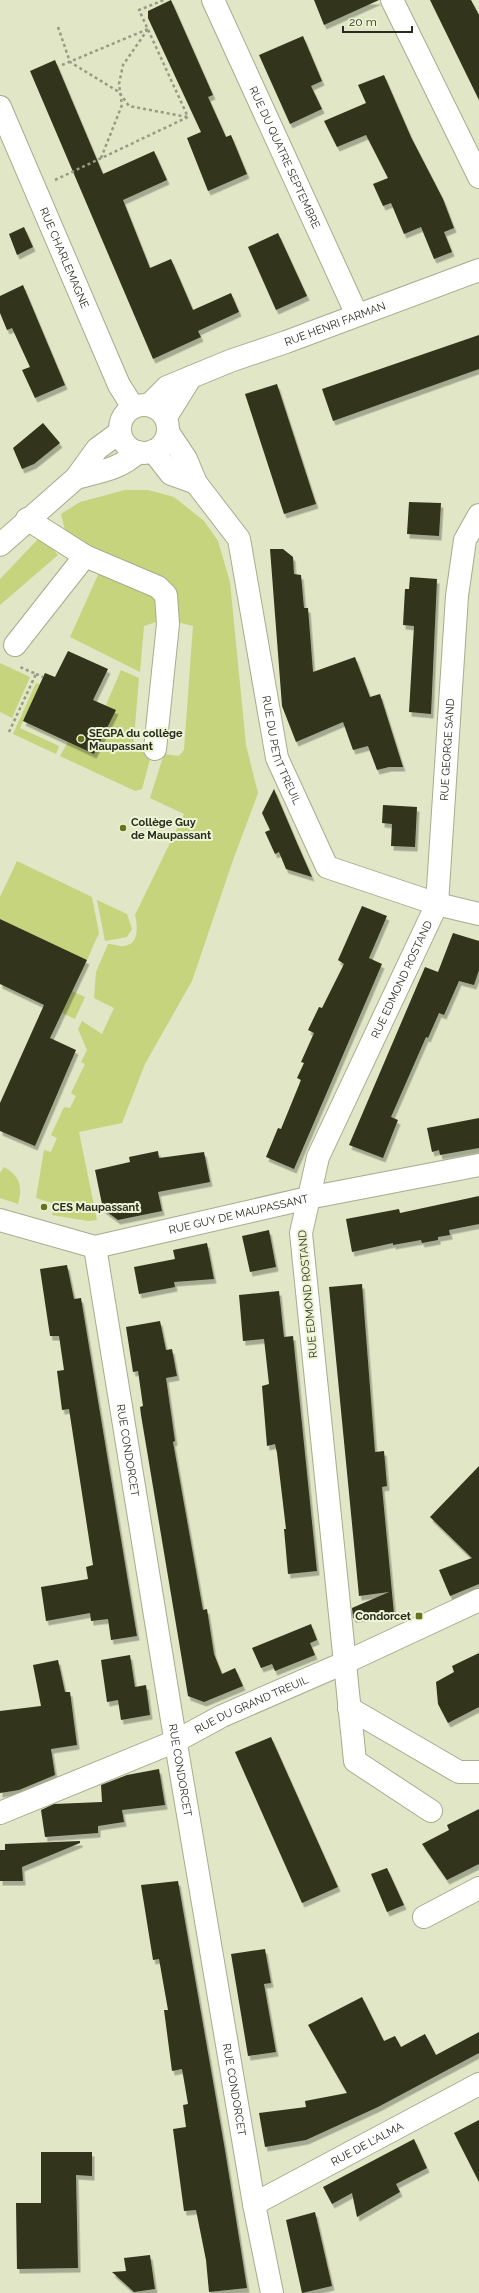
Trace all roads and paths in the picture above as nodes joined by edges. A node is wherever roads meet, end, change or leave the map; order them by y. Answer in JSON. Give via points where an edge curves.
{"nodes":[{"id":1,"x":164,"y":0,"type":"edge"},
{"id":2,"x":213,"y":0,"type":"edge"},
{"id":3,"x":392,"y":0,"type":"edge"},
{"id":4,"x":58,"y":27,"type":"dead end"},
{"id":5,"x":148,"y":29,"type":"junction"},
{"id":6,"x":70,"y":62,"type":"junction"},
{"id":7,"x":62,"y":65,"type":"dead end"},
{"id":8,"x":119,"y":92,"type":"junction"},
{"id":9,"x":0,"y":107,"type":"edge"},
{"id":10,"x":188,"y":117,"type":"junction"},
{"id":11,"x":100,"y":158,"type":"junction"},
{"id":12,"x":479,"y":177,"type":"edge"},
{"id":13,"x":35,"y":189,"type":"junction"},
{"id":14,"x":479,"y":270,"type":"edge"},
{"id":15,"x":357,"y":315,"type":"junction"},
{"id":16,"x":154,"y":415,"type":"junction"},
{"id":17,"x":120,"y":432,"type":"junction"},
{"id":18,"x":145,"y":452,"type":"junction"},
{"id":19,"x":76,"y":478,"type":"junction"},
{"id":20,"x":196,"y":483,"type":"junction"},
{"id":21,"x":479,"y":515,"type":"edge"},
{"id":22,"x":27,"y":519,"type":"junction"},
{"id":23,"x":0,"y":545,"type":"edge"},
{"id":24,"x":85,"y":556,"type":"junction"},
{"id":25,"x":15,"y":654,"type":"joint"},
{"id":26,"x":36,"y":674,"type":"junction"},
{"id":27,"x":43,"y":677,"type":"dead end"},
{"id":28,"x":9,"y":732,"type":"dead end"},
{"id":29,"x":155,"y":749,"type":"dead end"},
{"id":30,"x":437,"y":904,"type":"junction"},
{"id":31,"x":479,"y":914,"type":"edge"},
{"id":32,"x":479,"y":1165,"type":"edge"},
{"id":33,"x":308,"y":1198,"type":"junction"},
{"id":34,"x":0,"y":1220,"type":"edge"},
{"id":35,"x":95,"y":1247,"type":"junction"},
{"id":36,"x":479,"y":1600,"type":"edge"},
{"id":37,"x":344,"y":1663,"type":"junction"},
{"id":38,"x":349,"y":1708,"type":"junction"},
{"id":39,"x":176,"y":1741,"type":"junction"},
{"id":40,"x":479,"y":1772,"type":"edge"},
{"id":41,"x":431,"y":1810,"type":"dead end"},
{"id":42,"x":0,"y":1813,"type":"edge"},
{"id":43,"x":479,"y":1888,"type":"edge"},
{"id":44,"x":424,"y":1917,"type":"dead end"},
{"id":45,"x":479,"y":2084,"type":"edge"},
{"id":46,"x":254,"y":2204,"type":"junction"},
{"id":47,"x":272,"y":2293,"type":"edge"}],
"edges":[{"from":1,"to":5,"type":"path","via":[[140,10]]},
{"from":2,"to":15,"type":"street","name":"RUE DU QUATRE SEPTEMBRE"},
{"from":3,"to":12,"type":"street"},
{"from":4,"to":6,"type":"path"},
{"from":5,"to":6,"type":"path"},
{"from":5,"to":8,"type":"path","via":[[123,65]]},
{"from":5,"to":10,"type":"path"},
{"from":6,"to":7,"type":"path"},
{"from":6,"to":8,"type":"path"},
{"from":8,"to":10,"type":"path","via":[[129,106]]},
{"from":8,"to":11,"type":"path","via":[[122,105]]},
{"from":9,"to":13,"type":"street","name":"RUE CHARLEMAGNE"},
{"from":10,"to":11,"type":"path"},
{"from":11,"to":13,"type":"path"},
{"from":13,"to":16,"type":"street","name":"RUE CHARLEMAGNE","via":[[119,385]]},
{"from":14,"to":15,"type":"street","name":"RUE HENRI FARMAN"},
{"from":15,"to":16,"type":"street","name":"RUE HENRI FARMAN","via":[[167,387]]},
{"from":16,"to":17,"type":"street","via":[[123,417]]},
{"from":16,"to":18,"type":"street","via":[[163,444]]},
{"from":16,"to":20,"type":"street","name":"RUE DU PETIT TREUIL","via":[[186,459]]},
{"from":17,"to":18,"type":"street","via":[[126,444]]},
{"from":17,"to":19,"type":"street","via":[[97,449]]},
{"from":18,"to":19,"type":"street","via":[[113,468]]},
{"from":18,"to":20,"type":"street","via":[[171,474]]},
{"from":19,"to":22,"type":"street"},
{"from":20,"to":30,"type":"street","name":"RUE DU PETIT TREUIL","via":[[239,539],[277,758],[327,867]]},
{"from":21,"to":30,"type":"street","name":"RUE GEORGE SAND","via":[[465,540],[457,596]]},
{"from":22,"to":23,"type":"street"},
{"from":22,"to":24,"type":"street"},
{"from":24,"to":25,"type":"street"},
{"from":24,"to":29,"type":"street","via":[[158,587],[166,595],[168,624]]},
{"from":25,"to":26,"type":"path"},
{"from":26,"to":27,"type":"path"},
{"from":26,"to":28,"type":"path"},
{"from":30,"to":31,"type":"street","name":"RUE DU PETIT TREUIL"},
{"from":30,"to":33,"type":"street","name":"RUE EDMOND ROSTAND","via":[[318,1156]]},
{"from":32,"to":33,"type":"street","name":"RUE GUY DE MAUPASSANT"},
{"from":33,"to":35,"type":"street","name":"RUE GUY DE MAUPASSANT"},
{"from":33,"to":37,"type":"street","name":"RUE EDMOND ROSTAND","via":[[301,1233]]},
{"from":34,"to":35,"type":"street","name":"RUE GUY DE MAUPASSANT"},
{"from":35,"to":39,"type":"street","name":"RUE CONDORCET"},
{"from":36,"to":37,"type":"street","name":"RUE DU GRAND TREUIL"},
{"from":37,"to":38,"type":"street","name":"RUE EDMOND ROSTAND"},
{"from":37,"to":39,"type":"street","name":"RUE DU GRAND TREUIL","via":[[222,1716]]},
{"from":38,"to":40,"type":"street","via":[[459,1772]]},
{"from":38,"to":41,"type":"street","name":"RUE EDMOND ROSTAND","via":[[355,1761]]},
{"from":39,"to":42,"type":"street","name":"RUE DU GRAND TREUIL"},
{"from":39,"to":46,"type":"street","name":"RUE CONDORCET"},
{"from":43,"to":44,"type":"street"},
{"from":45,"to":46,"type":"street","name":"RUE DE L'ALMA"},
{"from":46,"to":47,"type":"street","name":"RUE CONDORCET"}]}
